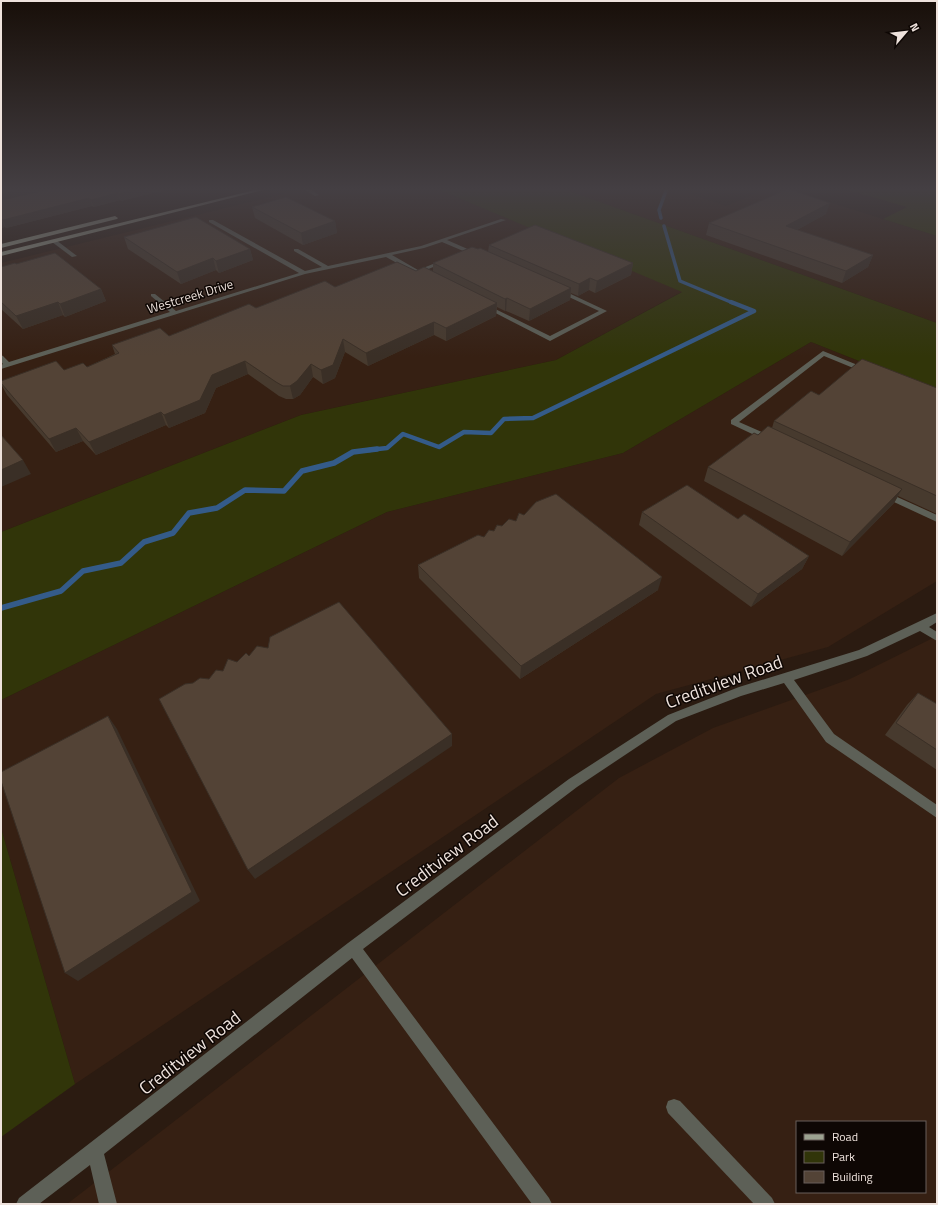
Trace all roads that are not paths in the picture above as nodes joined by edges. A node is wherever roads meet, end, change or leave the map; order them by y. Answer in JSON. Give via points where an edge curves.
{"nodes":[{"id":1,"x":41,"y":244,"type":"edge"},
{"id":2,"x":58,"y":244,"type":"edge"},
{"id":3,"x":253,"y":244,"type":"edge"},
{"id":4,"x":428,"y":244,"type":"edge"},
{"id":5,"x":452,"y":244,"type":"edge"},
{"id":6,"x":296,"y":250,"type":"dead end"},
{"id":7,"x":470,"y":252,"type":"junction"},
{"id":8,"x":1,"y":254,"type":"edge"},
{"id":9,"x":386,"y":254,"type":"junction"},
{"id":10,"x":463,"y":254,"type":"edge"},
{"id":11,"x":74,"y":256,"type":"dead end"},
{"id":12,"x":484,"y":258,"type":"edge"},
{"id":13,"x":450,"y":259,"type":"edge"},
{"id":14,"x":328,"y":268,"type":"junction"},
{"id":15,"x":417,"y":272,"type":"junction"},
{"id":16,"x":304,"y":273,"type":"junction"},
{"id":17,"x":428,"y":278,"type":"edge"},
{"id":18,"x":554,"y":289,"type":"edge"},
{"id":19,"x":153,"y":295,"type":"dead end"},
{"id":20,"x":475,"y":301,"type":"edge"},
{"id":21,"x":175,"y":313,"type":"junction"},
{"id":22,"x":1,"y":357,"type":"edge"},
{"id":23,"x":4,"y":366,"type":"edge"},
{"id":24,"x":873,"y":373,"type":"edge"},
{"id":25,"x":776,"y":442,"type":"edge"},
{"id":26,"x":874,"y":489,"type":"edge"},
{"id":27,"x":937,"y":519,"type":"edge"},
{"id":28,"x":937,"y":617,"type":"edge"},
{"id":29,"x":919,"y":626,"type":"junction"},
{"id":30,"x":937,"y":637,"type":"edge"},
{"id":31,"x":786,"y":678,"type":"junction"},
{"id":32,"x":937,"y":812,"type":"edge"},
{"id":33,"x":353,"y":948,"type":"junction"},
{"id":34,"x":674,"y":1107,"type":"dead end"},
{"id":35,"x":94,"y":1151,"type":"junction"},
{"id":36,"x":25,"y":1204,"type":"edge"},
{"id":37,"x":108,"y":1204,"type":"edge"},
{"id":38,"x":543,"y":1204,"type":"edge"},
{"id":39,"x":766,"y":1204,"type":"edge"}],
"edges":[{"from":1,"to":8,"type":"main road"},
{"from":2,"to":11,"type":"street"},
{"from":3,"to":16,"type":"street"},
{"from":4,"to":9,"type":"street","name":"Westcreek Drive"},
{"from":5,"to":7,"type":"street"},
{"from":6,"to":14,"type":"street"},
{"from":7,"to":10,"type":"street"},
{"from":7,"to":12,"type":"street"},
{"from":9,"to":14,"type":"street","name":"Westcreek Drive"},
{"from":9,"to":15,"type":"street"},
{"from":13,"to":15,"type":"street"},
{"from":14,"to":16,"type":"street","name":"Westcreek Drive"},
{"from":15,"to":17,"type":"street"},
{"from":16,"to":21,"type":"street","name":"Westcreek Drive"},
{"from":18,"to":20,"type":"street","via":[[604,311],[550,339]]},
{"from":19,"to":21,"type":"street"},
{"from":21,"to":23,"type":"street","name":"Westcreek Drive"},
{"from":22,"to":23,"type":"street"},
{"from":24,"to":25,"type":"street","via":[[823,353],[734,422]]},
{"from":26,"to":27,"type":"street"},
{"from":28,"to":29,"type":"street","name":"Creditview Road"},
{"from":29,"to":30,"type":"street"},
{"from":29,"to":31,"type":"street","name":"Creditview Road","via":[[863,653]]},
{"from":31,"to":32,"type":"street","via":[[830,738]]},
{"from":31,"to":33,"type":"street","name":"Creditview Road","via":[[739,692],[672,718],[573,783]]},
{"from":33,"to":35,"type":"street","name":"Creditview Road"},
{"from":33,"to":38,"type":"street"},
{"from":34,"to":39,"type":"street"},
{"from":35,"to":36,"type":"street","name":"Creditview Road"},
{"from":35,"to":37,"type":"street"}]}
